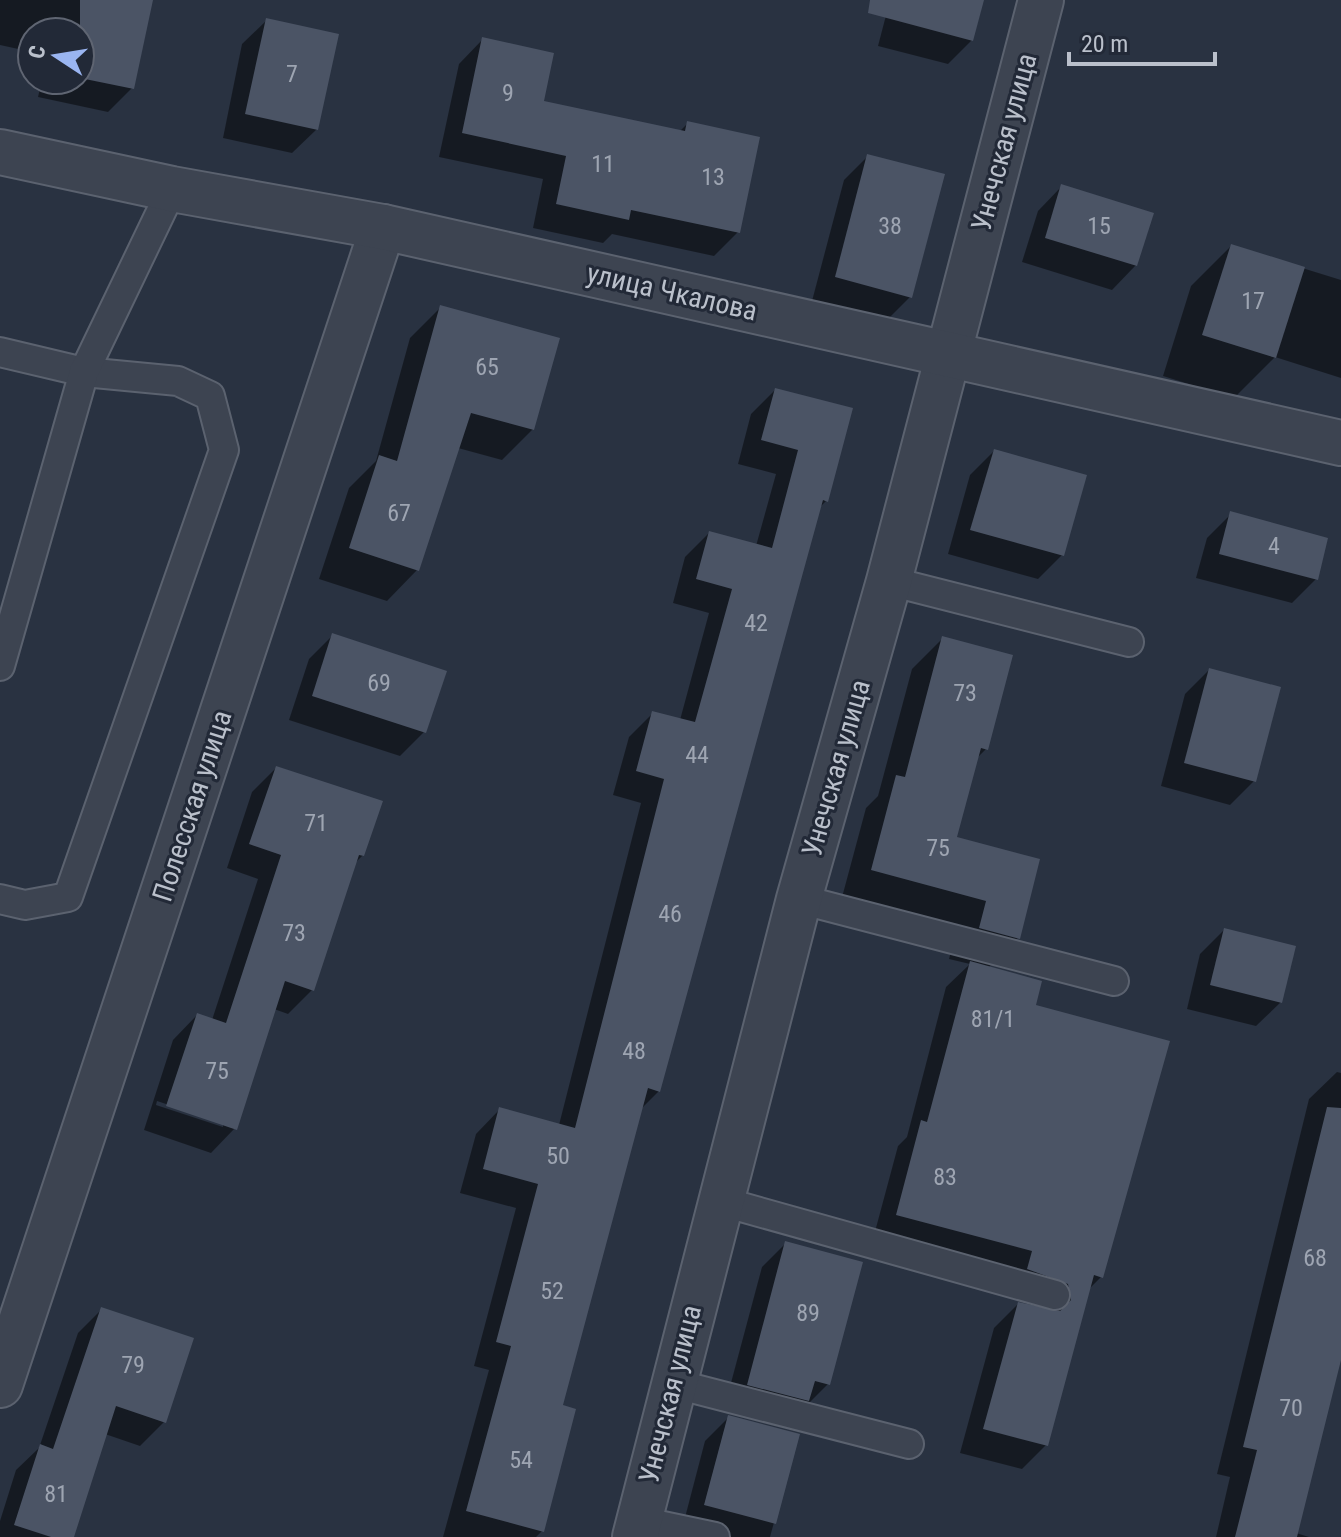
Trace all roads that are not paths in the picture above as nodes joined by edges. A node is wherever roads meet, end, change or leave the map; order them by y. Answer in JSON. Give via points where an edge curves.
{"nodes":[{"id":1,"x":1041,"y":0,"type":"edge"},
{"id":2,"x":0,"y":152,"type":"edge"},
{"id":3,"x":172,"y":189,"type":"junction"},
{"id":4,"x":383,"y":227,"type":"junction"},
{"id":5,"x":0,"y":352,"type":"edge"},
{"id":6,"x":948,"y":355,"type":"junction"},
{"id":7,"x":84,"y":372,"type":"junction"},
{"id":8,"x":1341,"y":443,"type":"edge"},
{"id":9,"x":889,"y":581,"type":"junction"},
{"id":10,"x":1129,"y":642,"type":"dead end"},
{"id":11,"x":0,"y":666,"type":"edge"},
{"id":12,"x":0,"y":899,"type":"edge"},
{"id":13,"x":799,"y":899,"type":"junction"},
{"id":14,"x":1114,"y":981,"type":"dead end"},
{"id":15,"x":720,"y":1201,"type":"junction"},
{"id":16,"x":1055,"y":1295,"type":"dead end"},
{"id":17,"x":672,"y":1383,"type":"junction"},
{"id":18,"x":0,"y":1385,"type":"edge"},
{"id":19,"x":909,"y":1444,"type":"dead end"},
{"id":20,"x":637,"y":1529,"type":"edge"},
{"id":21,"x":715,"y":1537,"type":"edge"}],
"edges":[{"from":1,"to":6,"type":"street","name":"Унечская улица"},
{"from":2,"to":3,"type":"street","name":"улица Чкалова"},
{"from":3,"to":4,"type":"street","name":"улица Чкалова"},
{"from":3,"to":7,"type":"lane"},
{"from":4,"to":6,"type":"street","name":"улица Чкалова"},
{"from":4,"to":18,"type":"street","name":"Полесская улица"},
{"from":5,"to":7,"type":"lane"},
{"from":6,"to":8,"type":"street","name":"улица Чкалова"},
{"from":6,"to":9,"type":"street","name":"Унечская улица"},
{"from":7,"to":11,"type":"lane"},
{"from":7,"to":12,"type":"lane","via":[[178,381],[210,396],[224,450],[68,897],[25,905]]},
{"from":9,"to":10,"type":"lane"},
{"from":9,"to":13,"type":"street","name":"Унечская улица"},
{"from":13,"to":14,"type":"lane"},
{"from":13,"to":15,"type":"street","name":"Унечская улица"},
{"from":15,"to":16,"type":"lane"},
{"from":15,"to":17,"type":"street","name":"Унечская улица"},
{"from":17,"to":19,"type":"lane"},
{"from":17,"to":20,"type":"street","name":"Унечская улица"},
{"from":20,"to":21,"type":"lane"}]}
